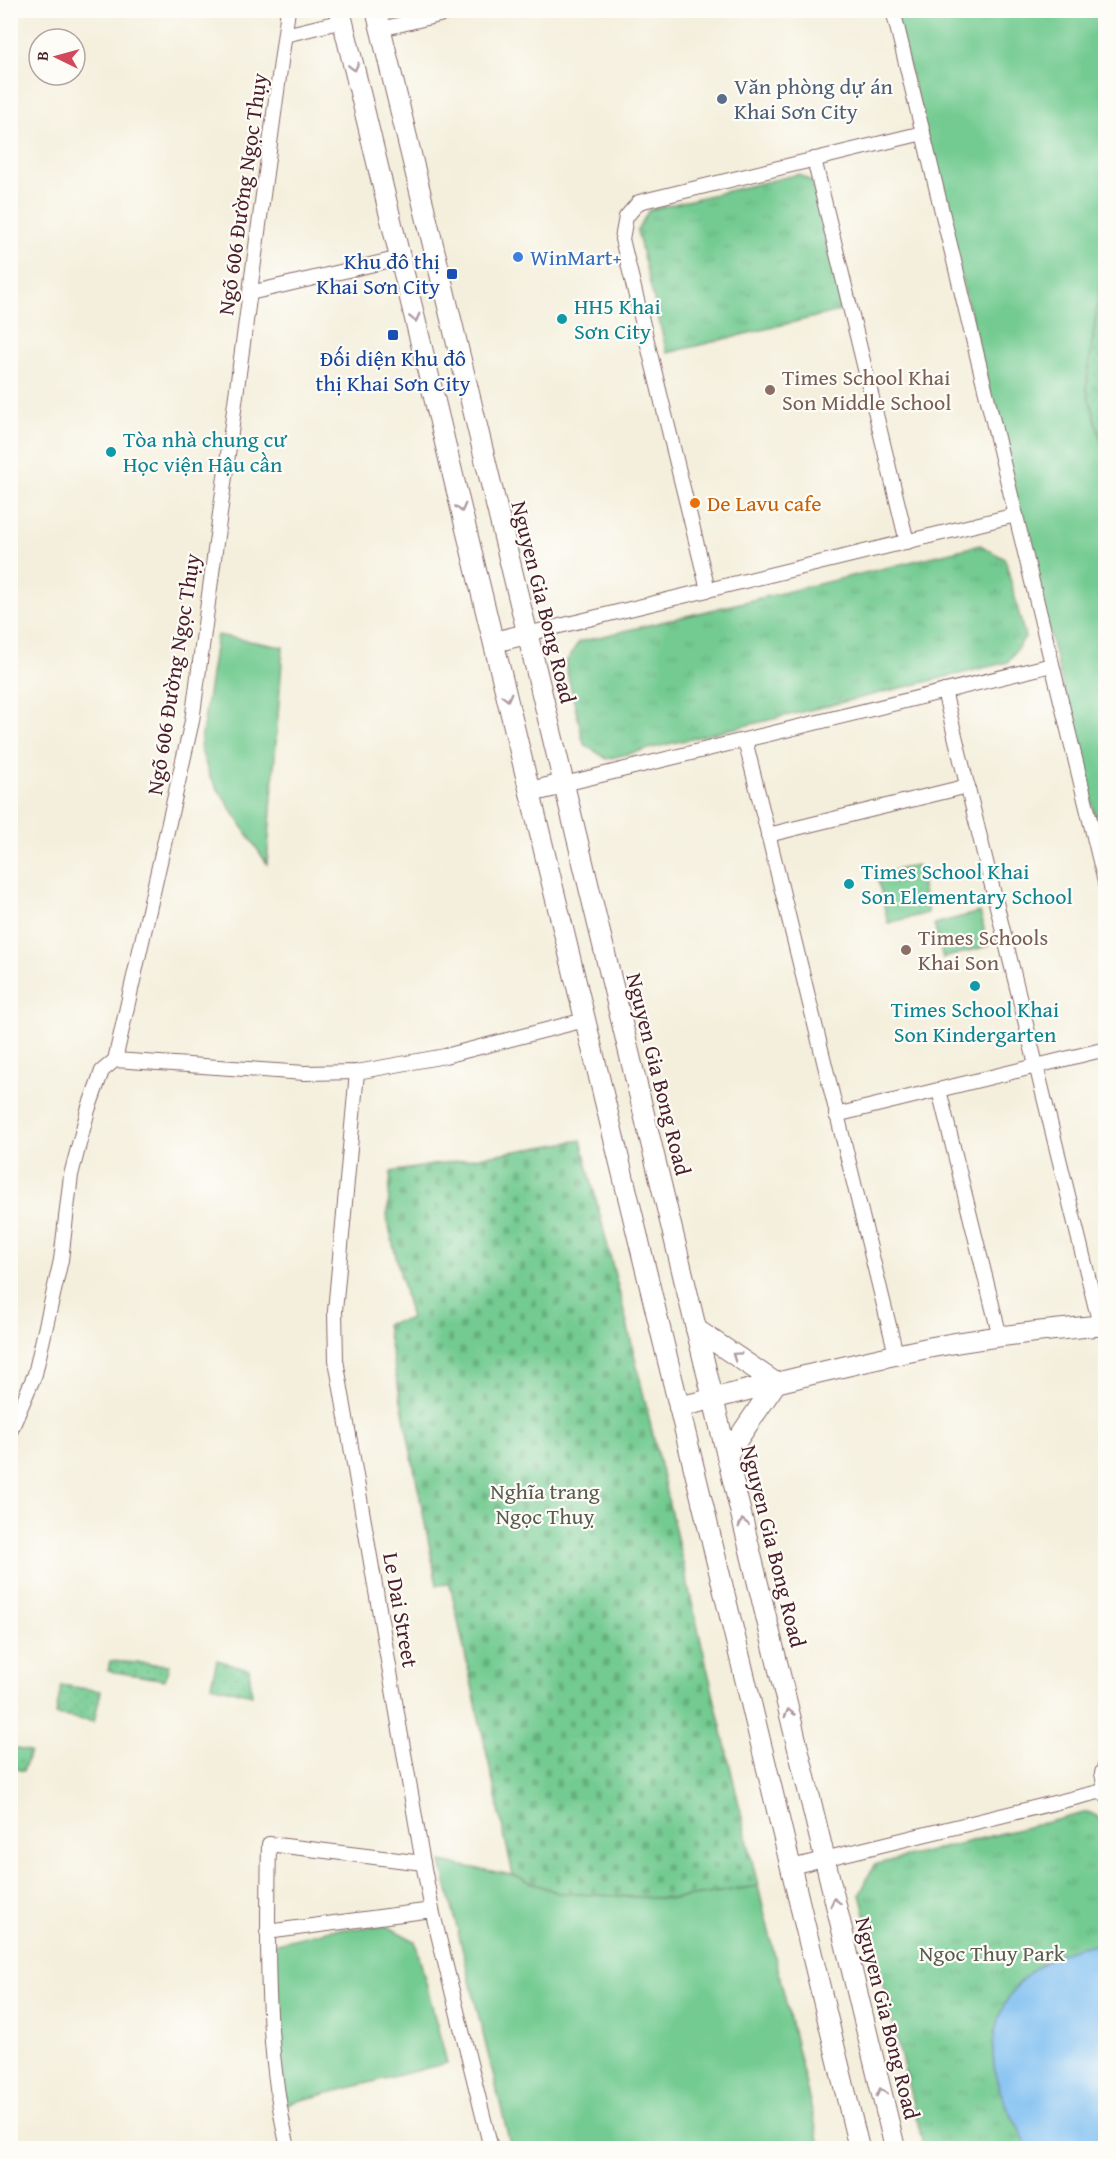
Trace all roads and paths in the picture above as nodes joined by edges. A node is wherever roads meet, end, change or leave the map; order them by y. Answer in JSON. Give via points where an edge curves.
{"nodes":[{"id":1,"x":288,"y":10,"type":"edge"},
{"id":2,"x":460,"y":10,"type":"edge"},
{"id":3,"x":893,"y":10,"type":"edge"},
{"id":4,"x":341,"y":16,"type":"edge"},
{"id":5,"x":378,"y":20,"type":"edge"},
{"id":6,"x":285,"y":34,"type":"junction"},
{"id":7,"x":923,"y":133,"type":"junction"},
{"id":8,"x":814,"y":159,"type":"junction"},
{"id":9,"x":400,"y":258,"type":"junction"},
{"id":10,"x":250,"y":293,"type":"junction"},
{"id":11,"x":1016,"y":515,"type":"junction"},
{"id":12,"x":907,"y":542,"type":"junction"},
{"id":13,"x":708,"y":590,"type":"junction"},
{"id":14,"x":528,"y":634,"type":"junction"},
{"id":15,"x":494,"y":642,"type":"junction"},
{"id":16,"x":1052,"y":665,"type":"junction"},
{"id":17,"x":944,"y":691,"type":"junction"},
{"id":18,"x":744,"y":740,"type":"junction"},
{"id":19,"x":564,"y":784,"type":"junction"},
{"id":20,"x":968,"y":786,"type":"junction"},
{"id":21,"x":530,"y":792,"type":"junction"},
{"id":22,"x":768,"y":835,"type":"junction"},
{"id":23,"x":1106,"y":886,"type":"edge"},
{"id":24,"x":585,"y":1020,"type":"junction"},
{"id":25,"x":1106,"y":1049,"type":"edge"},
{"id":26,"x":115,"y":1060,"type":"junction"},
{"id":27,"x":1036,"y":1066,"type":"junction"},
{"id":28,"x":357,"y":1071,"type":"junction"},
{"id":29,"x":939,"y":1090,"type":"junction"},
{"id":30,"x":837,"y":1115,"type":"junction"},
{"id":31,"x":1103,"y":1325,"type":"edge"},
{"id":32,"x":696,"y":1329,"type":"junction"},
{"id":33,"x":999,"y":1337,"type":"junction"},
{"id":34,"x":896,"y":1354,"type":"junction"},
{"id":35,"x":776,"y":1383,"type":"junction"},
{"id":36,"x":713,"y":1398,"type":"junction"},
{"id":37,"x":679,"y":1407,"type":"junction"},
{"id":38,"x":10,"y":1432,"type":"edge"},
{"id":39,"x":727,"y":1455,"type":"junction"},
{"id":40,"x":1106,"y":1763,"type":"edge"},
{"id":41,"x":1104,"y":1793,"type":"edge"},
{"id":42,"x":825,"y":1859,"type":"junction"},
{"id":43,"x":423,"y":1863,"type":"junction"},
{"id":44,"x":791,"y":1867,"type":"junction"},
{"id":45,"x":432,"y":1910,"type":"junction"},
{"id":46,"x":267,"y":1932,"type":"junction"},
{"id":47,"x":288,"y":2148,"type":"edge"},
{"id":48,"x":490,"y":2148,"type":"edge"},
{"id":49,"x":859,"y":2148,"type":"edge"},
{"id":50,"x":895,"y":2148,"type":"edge"}],
"edges":[{"from":1,"to":6,"type":"street","name":"Ngõ 606 Đường Ngọc Thụy"},
{"from":2,"to":5,"type":"street"},
{"from":3,"to":7,"type":"street"},
{"from":4,"to":5,"type":"main road"},
{"from":4,"to":6,"type":"street"},
{"from":4,"to":9,"type":"main road","one_way":true},
{"from":5,"to":14,"type":"main road","name":"Nguyen Gia Bong Road"},
{"from":6,"to":10,"type":"street","name":"Ngõ 606 Đường Ngọc Thụy"},
{"from":7,"to":8,"type":"street"},
{"from":7,"to":11,"type":"street"},
{"from":8,"to":12,"type":"street"},
{"from":8,"to":13,"type":"street","via":[[639,202],[622,227]]},
{"from":9,"to":10,"type":"street"},
{"from":9,"to":15,"type":"main road","one_way":true},
{"from":10,"to":26,"type":"street","name":"Ngõ 606 Đường Ngọc Thụy","via":[[189,738]]},
{"from":11,"to":12,"type":"street"},
{"from":11,"to":16,"type":"street"},
{"from":12,"to":13,"type":"street"},
{"from":13,"to":14,"type":"street"},
{"from":14,"to":15,"type":"main road"},
{"from":14,"to":19,"type":"main road","name":"Nguyen Gia Bong Road"},
{"from":15,"to":21,"type":"main road","one_way":true},
{"from":16,"to":17,"type":"street"},
{"from":16,"to":23,"type":"street"},
{"from":17,"to":18,"type":"street"},
{"from":17,"to":20,"type":"street"},
{"from":18,"to":19,"type":"street"},
{"from":18,"to":22,"type":"street"},
{"from":19,"to":21,"type":"main road"},
{"from":19,"to":32,"type":"main road","name":"Nguyen Gia Bong Road"},
{"from":20,"to":22,"type":"street"},
{"from":20,"to":27,"type":"street"},
{"from":21,"to":24,"type":"main road"},
{"from":22,"to":30,"type":"street"},
{"from":24,"to":28,"type":"street","via":[[445,1056]]},
{"from":24,"to":37,"type":"main road"},
{"from":25,"to":27,"type":"street"},
{"from":26,"to":28,"type":"street","via":[[296,1072]]},
{"from":26,"to":38,"type":"street","name":"Ngõ 606 Đường Ngọc Thụy","via":[[102,1071],[88,1110],[71,1175],[61,1260],[35,1374]]},
{"from":27,"to":29,"type":"street"},
{"from":27,"to":31,"type":"street"},
{"from":28,"to":43,"type":"street","name":"Le Dai Street","via":[[335,1311],[336,1360]]},
{"from":29,"to":30,"type":"street"},
{"from":29,"to":33,"type":"street"},
{"from":30,"to":34,"type":"street"},
{"from":31,"to":33,"type":"main road"},
{"from":35,"to":32,"type":"main road","one_way":true},
{"from":32,"to":36,"type":"main road","name":"Nguyen Gia Bong Road"},
{"from":33,"to":34,"type":"main road"},
{"from":34,"to":35,"type":"main road"},
{"from":35,"to":36,"type":"main road"},
{"from":35,"to":39,"type":"main road"},
{"from":36,"to":37,"type":"main road"},
{"from":36,"to":39,"type":"main road","name":"Nguyen Gia Bong Road"},
{"from":37,"to":44,"type":"main road"},
{"from":42,"to":39,"type":"main road","name":"Nguyen Gia Bong Road","one_way":true},
{"from":40,"to":41,"type":"street","via":[[1102,1773]]},
{"from":41,"to":42,"type":"street"},
{"from":42,"to":44,"type":"street"},
{"from":50,"to":42,"type":"main road","name":"Nguyen Gia Bong Road","one_way":true},
{"from":43,"to":45,"type":"street","name":"Le Dai Street"},
{"from":43,"to":46,"type":"street","via":[[269,1844]]},
{"from":44,"to":49,"type":"main road"},
{"from":45,"to":46,"type":"street"},
{"from":45,"to":48,"type":"street","name":"Le Dai Street"},
{"from":46,"to":47,"type":"street","via":[[273,2064]]}]}
